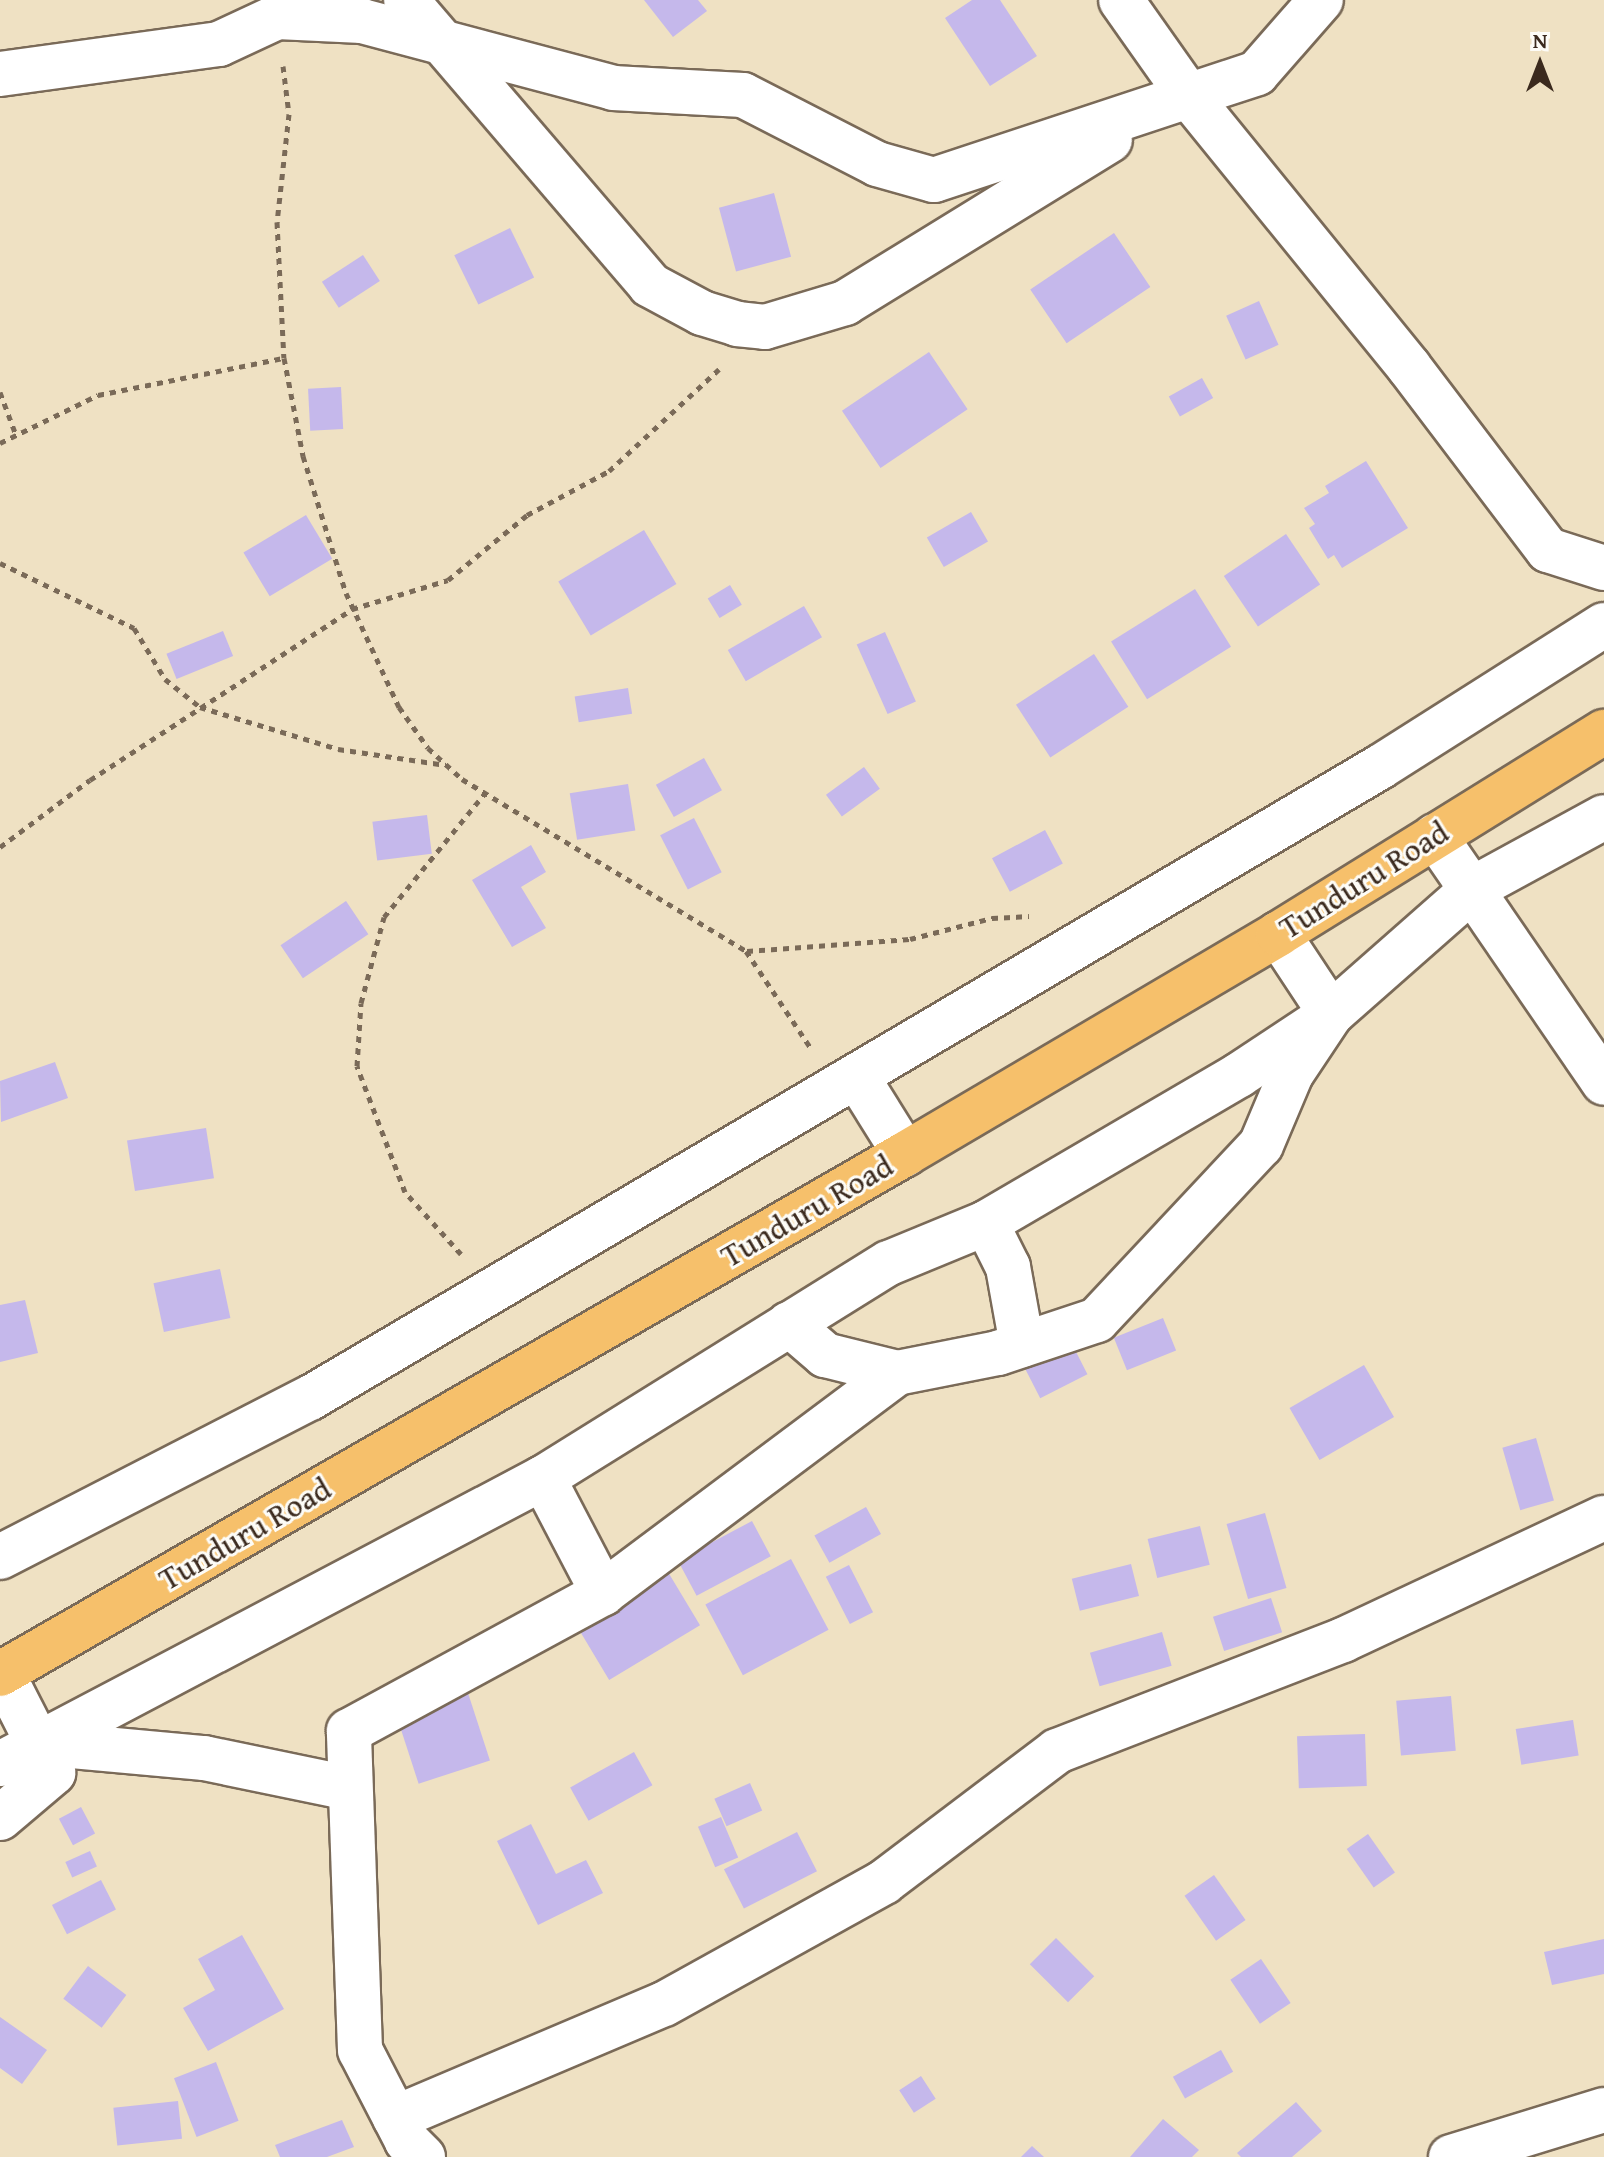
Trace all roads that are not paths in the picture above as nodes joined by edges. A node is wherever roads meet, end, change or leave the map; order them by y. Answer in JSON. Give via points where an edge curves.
{"nodes":[{"id":1,"x":406,"y":0,"type":"edge"},
{"id":2,"x":1121,"y":0,"type":"edge"},
{"id":3,"x":1321,"y":0,"type":"edge"},
{"id":4,"x":448,"y":43,"type":"junction"},
{"id":5,"x":0,"y":74,"type":"edge"},
{"id":6,"x":1188,"y":95,"type":"junction"},
{"id":7,"x":1604,"y":568,"type":"edge"},
{"id":8,"x":1604,"y":625,"type":"edge"},
{"id":9,"x":1604,"y":732,"type":"edge"},
{"id":10,"x":1604,"y":817,"type":"edge"},
{"id":11,"x":1435,"y":836,"type":"junction"},
{"id":12,"x":1474,"y":888,"type":"junction"},
{"id":13,"x":1278,"y":934,"type":"junction"},
{"id":14,"x":1331,"y":1014,"type":"junction"},
{"id":15,"x":848,"y":1083,"type":"junction"},
{"id":16,"x":1604,"y":1083,"type":"edge"},
{"id":17,"x":905,"y":1154,"type":"junction"},
{"id":18,"x":986,"y":1223,"type":"junction"},
{"id":19,"x":789,"y":1324,"type":"junction"},
{"id":20,"x":1022,"y":1345,"type":"junction"},
{"id":21,"x":897,"y":1373,"type":"junction"},
{"id":22,"x":543,"y":1478,"type":"junction"},
{"id":23,"x":1604,"y":1518,"type":"edge"},
{"id":24,"x":0,"y":1557,"type":"edge"},
{"id":25,"x":603,"y":1593,"type":"junction"},
{"id":26,"x":1,"y":1673,"type":"edge"},
{"id":27,"x":39,"y":1743,"type":"junction"},
{"id":28,"x":0,"y":1764,"type":"edge"},
{"id":29,"x":349,"y":1788,"type":"junction"},
{"id":30,"x":0,"y":1818,"type":"edge"},
{"id":31,"x":1604,"y":2110,"type":"edge"},
{"id":32,"x":407,"y":2143,"type":"edge"},
{"id":33,"x":1451,"y":2157,"type":"edge"}],
"edges":[{"from":1,"to":4,"type":"street"},
{"from":2,"to":6,"type":"street"},
{"from":3,"to":6,"type":"street","via":[[1257,73]]},
{"from":4,"to":5,"type":"street","via":[[362,21],[277,17],[219,44]]},
{"from":4,"to":6,"type":"street","via":[[613,88],[743,95],[877,164],[934,180]]},
{"from":4,"to":6,"type":"street","via":[[650,285],[702,313],[765,327],[845,303]]},
{"from":6,"to":7,"type":"street","via":[[1409,367],[1548,550]]},
{"from":8,"to":15,"type":"street","via":[[1380,767]]},
{"from":9,"to":11,"type":"highway","name":"Tunduru Road"},
{"from":10,"to":12,"type":"street"},
{"from":11,"to":12,"type":"street"},
{"from":11,"to":13,"type":"highway","name":"Tunduru Road"},
{"from":12,"to":14,"type":"street"},
{"from":12,"to":16,"type":"street"},
{"from":13,"to":14,"type":"street"},
{"from":13,"to":17,"type":"highway","name":"Tunduru Road"},
{"from":14,"to":18,"type":"street","via":[[1239,1075]]},
{"from":14,"to":20,"type":"street","via":[[1291,1074],[1261,1145],[1097,1320]]},
{"from":15,"to":17,"type":"street"},
{"from":15,"to":24,"type":"street","via":[[310,1398]]},
{"from":17,"to":26,"type":"highway","name":"Tunduru Road"},
{"from":18,"to":19,"type":"street","via":[[889,1263]]},
{"from":18,"to":20,"type":"street","via":[[1008,1267]]},
{"from":19,"to":21,"type":"street","via":[[825,1355]]},
{"from":19,"to":22,"type":"street"},
{"from":20,"to":21,"type":"street"},
{"from":21,"to":25,"type":"street"},
{"from":22,"to":25,"type":"street"},
{"from":22,"to":27,"type":"street"},
{"from":23,"to":32,"type":"street","via":[[1343,1640],[1057,1751],[856,1898]]},
{"from":25,"to":29,"type":"street","via":[[349,1731]]},
{"from":26,"to":27,"type":"street"},
{"from":27,"to":28,"type":"street"},
{"from":27,"to":29,"type":"street","via":[[204,1758]]},
{"from":27,"to":30,"type":"street","via":[[53,1773]]},
{"from":29,"to":32,"type":"street","via":[[360,2050]]},
{"from":31,"to":33,"type":"street"}]}
